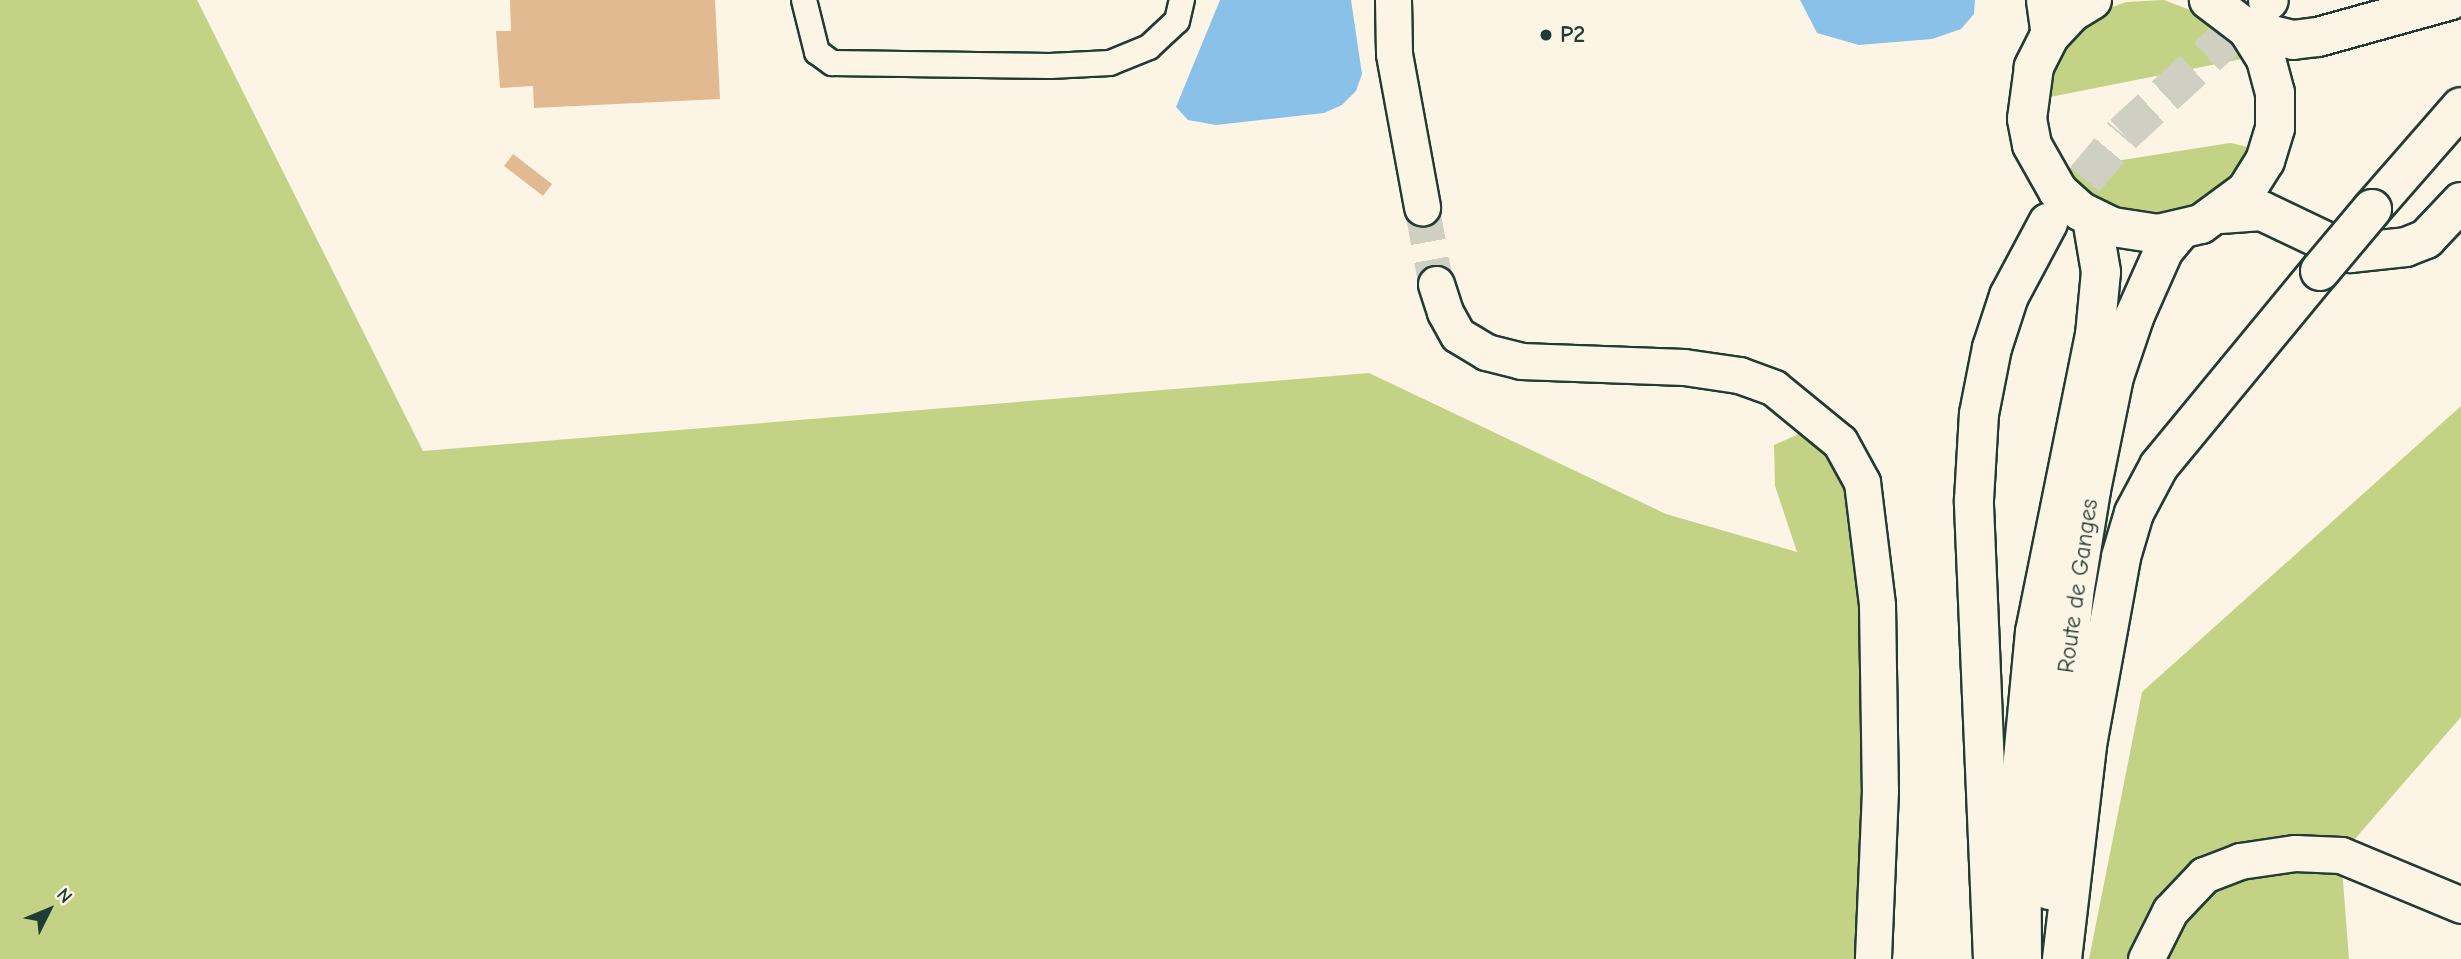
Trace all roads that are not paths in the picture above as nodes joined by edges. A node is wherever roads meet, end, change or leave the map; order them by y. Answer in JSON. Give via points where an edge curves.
{"nodes":[{"id":1,"x":804,"y":0,"type":"edge"},
{"id":2,"x":1182,"y":0,"type":"edge"},
{"id":3,"x":1393,"y":0,"type":"edge"},
{"id":4,"x":2044,"y":0,"type":"edge"},
{"id":5,"x":2092,"y":0,"type":"edge"},
{"id":6,"x":2451,"y":0,"type":"edge"},
{"id":7,"x":2240,"y":6,"type":"edge"},
{"id":8,"x":2049,"y":37,"type":"junction"},
{"id":9,"x":2461,"y":107,"type":"edge"},
{"id":10,"x":2461,"y":202,"type":"edge"},
{"id":11,"x":1422,"y":207,"type":"tunnel mouth"},
{"id":12,"x":2220,"y":214,"type":"junction"},
{"id":13,"x":2092,"y":219,"type":"junction"},
{"id":14,"x":2048,"y":223,"type":"tunnel mouth"},
{"id":15,"x":2180,"y":231,"type":"junction"},
{"id":16,"x":1437,"y":285,"type":"tunnel mouth"},
{"id":17,"x":2461,"y":905,"type":"edge"},
{"id":18,"x":1872,"y":959,"type":"edge"},
{"id":19,"x":1993,"y":959,"type":"edge"},
{"id":20,"x":2022,"y":959,"type":"edge"},
{"id":21,"x":2048,"y":959,"type":"edge"},
{"id":22,"x":2062,"y":959,"type":"edge"},
{"id":23,"x":2146,"y":959,"type":"edge"}],
"edges":[{"from":1,"to":2,"type":"street","via":[[817,52],[832,63],[1050,66],[1110,63],[1149,47],[1177,21]]},
{"from":3,"to":11,"type":"street","via":[[1394,54]]},
{"from":4,"to":8,"type":"street"},
{"from":5,"to":8,"type":"main road","via":[[2072,12]]},
{"from":6,"to":7,"type":"main road","via":[[2293,40]]},
{"from":7,"to":12,"type":"main road","via":[[2266,59],[2275,93],[2275,128],[2265,161],[2246,191]]},
{"from":8,"to":13,"type":"main road","via":[[2034,67],[2028,93],[2032,145],[2058,191]]},
{"from":9,"to":22,"type":"main road","bridge":true,"via":[[2159,466],[2134,513],[2121,557],[2087,745]]},
{"from":10,"to":12,"type":"main road","via":[[2426,239],[2406,247],[2350,253],[2263,211]]},
{"from":12,"to":15,"type":"main road"},
{"from":13,"to":15,"type":"main road","via":[[2135,233]]},
{"from":13,"to":20,"type":"main road","name":"Route de Ganges","via":[[2101,272],[2095,335],[2035,632],[2021,780]]},
{"from":14,"to":19,"type":"main road","via":[[2009,296],[1992,348],[1979,414],[1974,500]]},
{"from":15,"to":21,"type":"main road","name":"Route de Ganges","via":[[2164,250],[2135,315],[2114,377],[2091,490],[2074,594],[2052,805]]},
{"from":16,"to":18,"type":"street","via":[[1458,335],[1486,352],[1521,361],[1684,367],[1739,375],[1774,388],[1840,442],[1862,482],[1877,605],[1880,690]]},
{"from":17,"to":23,"type":"street","via":[[2341,855],[2295,853],[2240,861],[2204,876],[2170,911]]}]}
